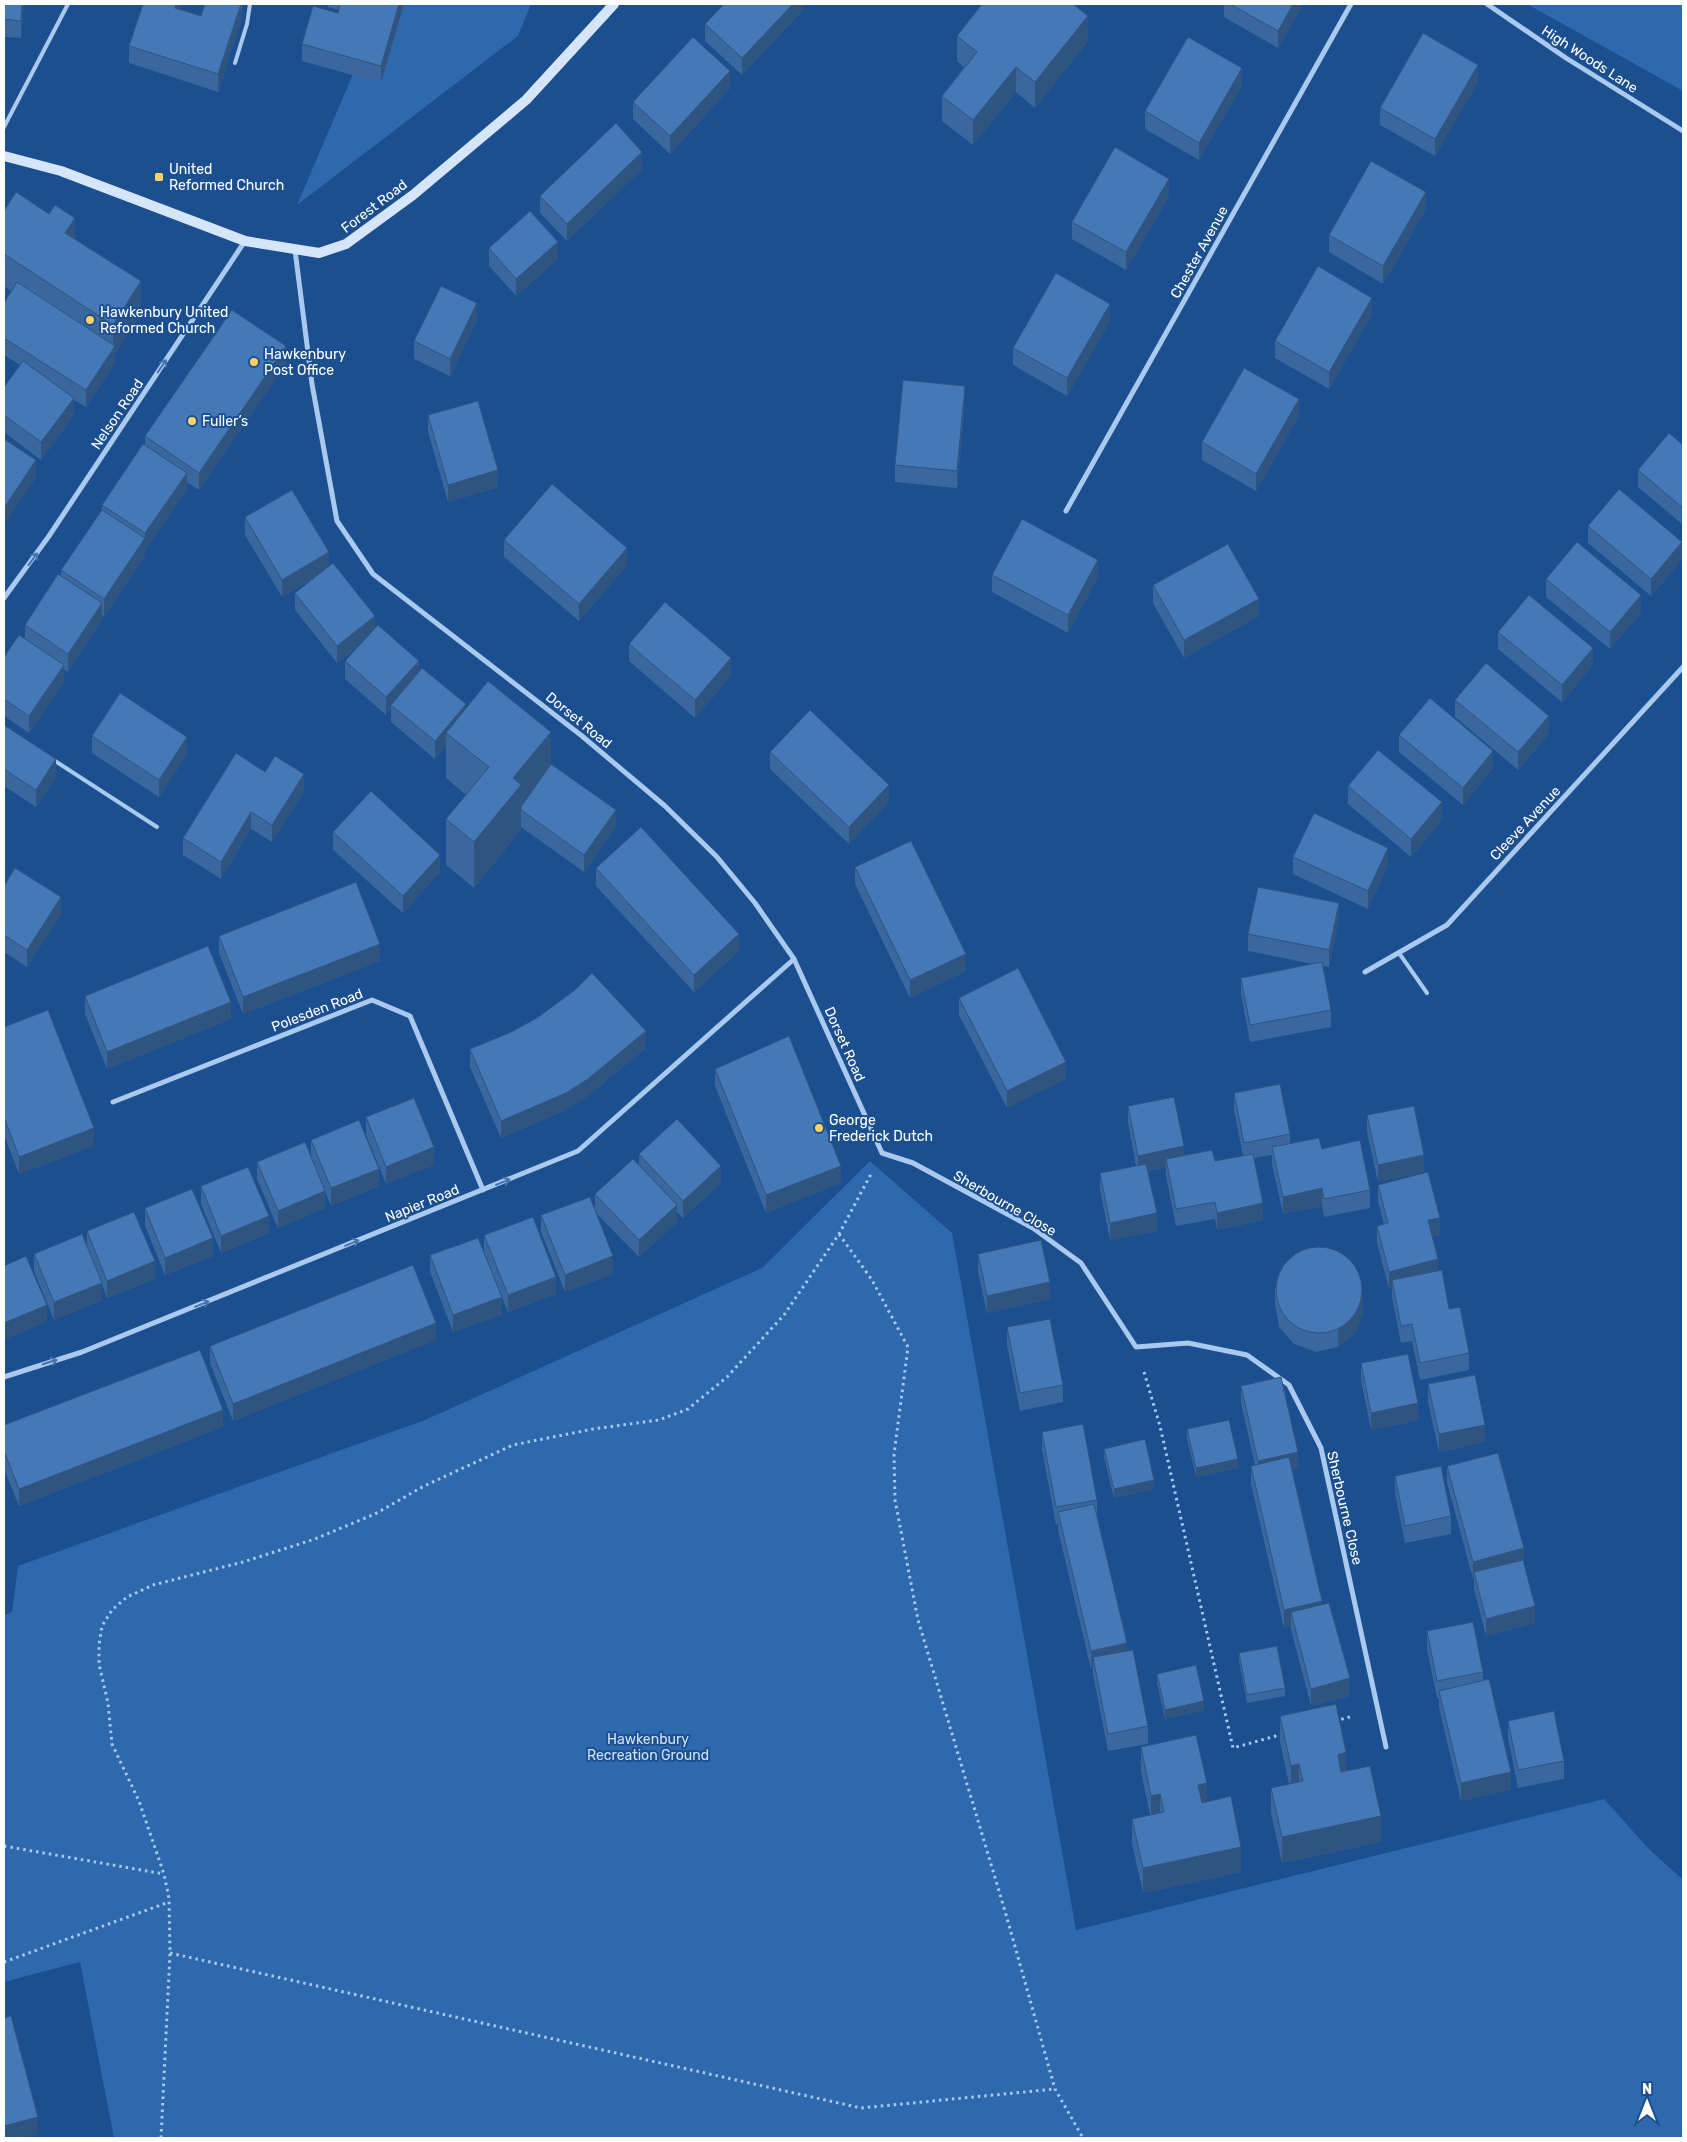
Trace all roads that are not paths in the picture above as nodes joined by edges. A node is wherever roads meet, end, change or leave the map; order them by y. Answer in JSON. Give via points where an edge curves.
{"nodes":[{"id":1,"x":68,"y":4,"type":"edge"},
{"id":2,"x":250,"y":4,"type":"edge"},
{"id":3,"x":614,"y":4,"type":"edge"},
{"id":4,"x":1351,"y":4,"type":"edge"},
{"id":5,"x":1487,"y":4,"type":"edge"},
{"id":6,"x":235,"y":63,"type":"dead end"},
{"id":7,"x":4,"y":127,"type":"edge"},
{"id":8,"x":1683,"y":130,"type":"edge"},
{"id":9,"x":4,"y":156,"type":"edge"},
{"id":10,"x":245,"y":240,"type":"junction"},
{"id":11,"x":296,"y":250,"type":"junction"},
{"id":12,"x":1066,"y":511,"type":"dead end"},
{"id":13,"x":4,"y":598,"type":"edge"},
{"id":14,"x":1683,"y":668,"type":"edge"},
{"id":15,"x":44,"y":754,"type":"edge"},
{"id":16,"x":157,"y":827,"type":"dead end"},
{"id":17,"x":1398,"y":952,"type":"junction"},
{"id":18,"x":794,"y":960,"type":"junction"},
{"id":19,"x":1365,"y":972,"type":"dead end"},
{"id":20,"x":1426,"y":993,"type":"dead end"},
{"id":21,"x":113,"y":1102,"type":"dead end"},
{"id":22,"x":933,"y":1174,"type":"joint"},
{"id":23,"x":483,"y":1190,"type":"junction"},
{"id":24,"x":4,"y":1377,"type":"edge"},
{"id":25,"x":1386,"y":1746,"type":"dead end"}],
"edges":[{"from":1,"to":7,"type":"lane"},
{"from":2,"to":6,"type":"lane"},
{"from":3,"to":11,"type":"street","name":"Forest Road","via":[[526,100],[413,195],[346,244],[319,253]]},
{"from":4,"to":12,"type":"street","name":"Chester Avenue"},
{"from":5,"to":8,"type":"street","name":"High Woods Lane","via":[[1566,58]]},
{"from":9,"to":10,"type":"street","name":"Forest Road","via":[[61,171]]},
{"from":10,"to":11,"type":"street","name":"Forest Road"},
{"from":13,"to":10,"type":"street","name":"Nelson Road","one_way":true,"via":[[55,528]]},
{"from":11,"to":18,"type":"street","name":"Dorset Road","via":[[312,384],[337,521],[373,574],[582,736],[665,806],[717,856],[755,903]]},
{"from":14,"to":17,"type":"street","name":"Cleeve Avenue","via":[[1447,925]]},
{"from":15,"to":16,"type":"lane"},
{"from":17,"to":19,"type":"street","name":"Cleeve Avenue"},
{"from":17,"to":20,"type":"lane"},
{"from":18,"to":22,"type":"street","name":"Dorset Road","via":[[882,1154],[913,1163]]},
{"from":23,"to":18,"type":"street","name":"Napier Road","one_way":true,"via":[[578,1151]]},
{"from":21,"to":23,"type":"street","name":"Polesden Road","via":[[372,1000],[410,1016]]},
{"from":22,"to":25,"type":"street","name":"Sherbourne Close","via":[[1033,1228],[1081,1263],[1136,1348],[1188,1343],[1247,1355],[1289,1385],[1321,1448]]},
{"from":24,"to":23,"type":"street","name":"Napier Road","one_way":true,"via":[[82,1352]]}]}
